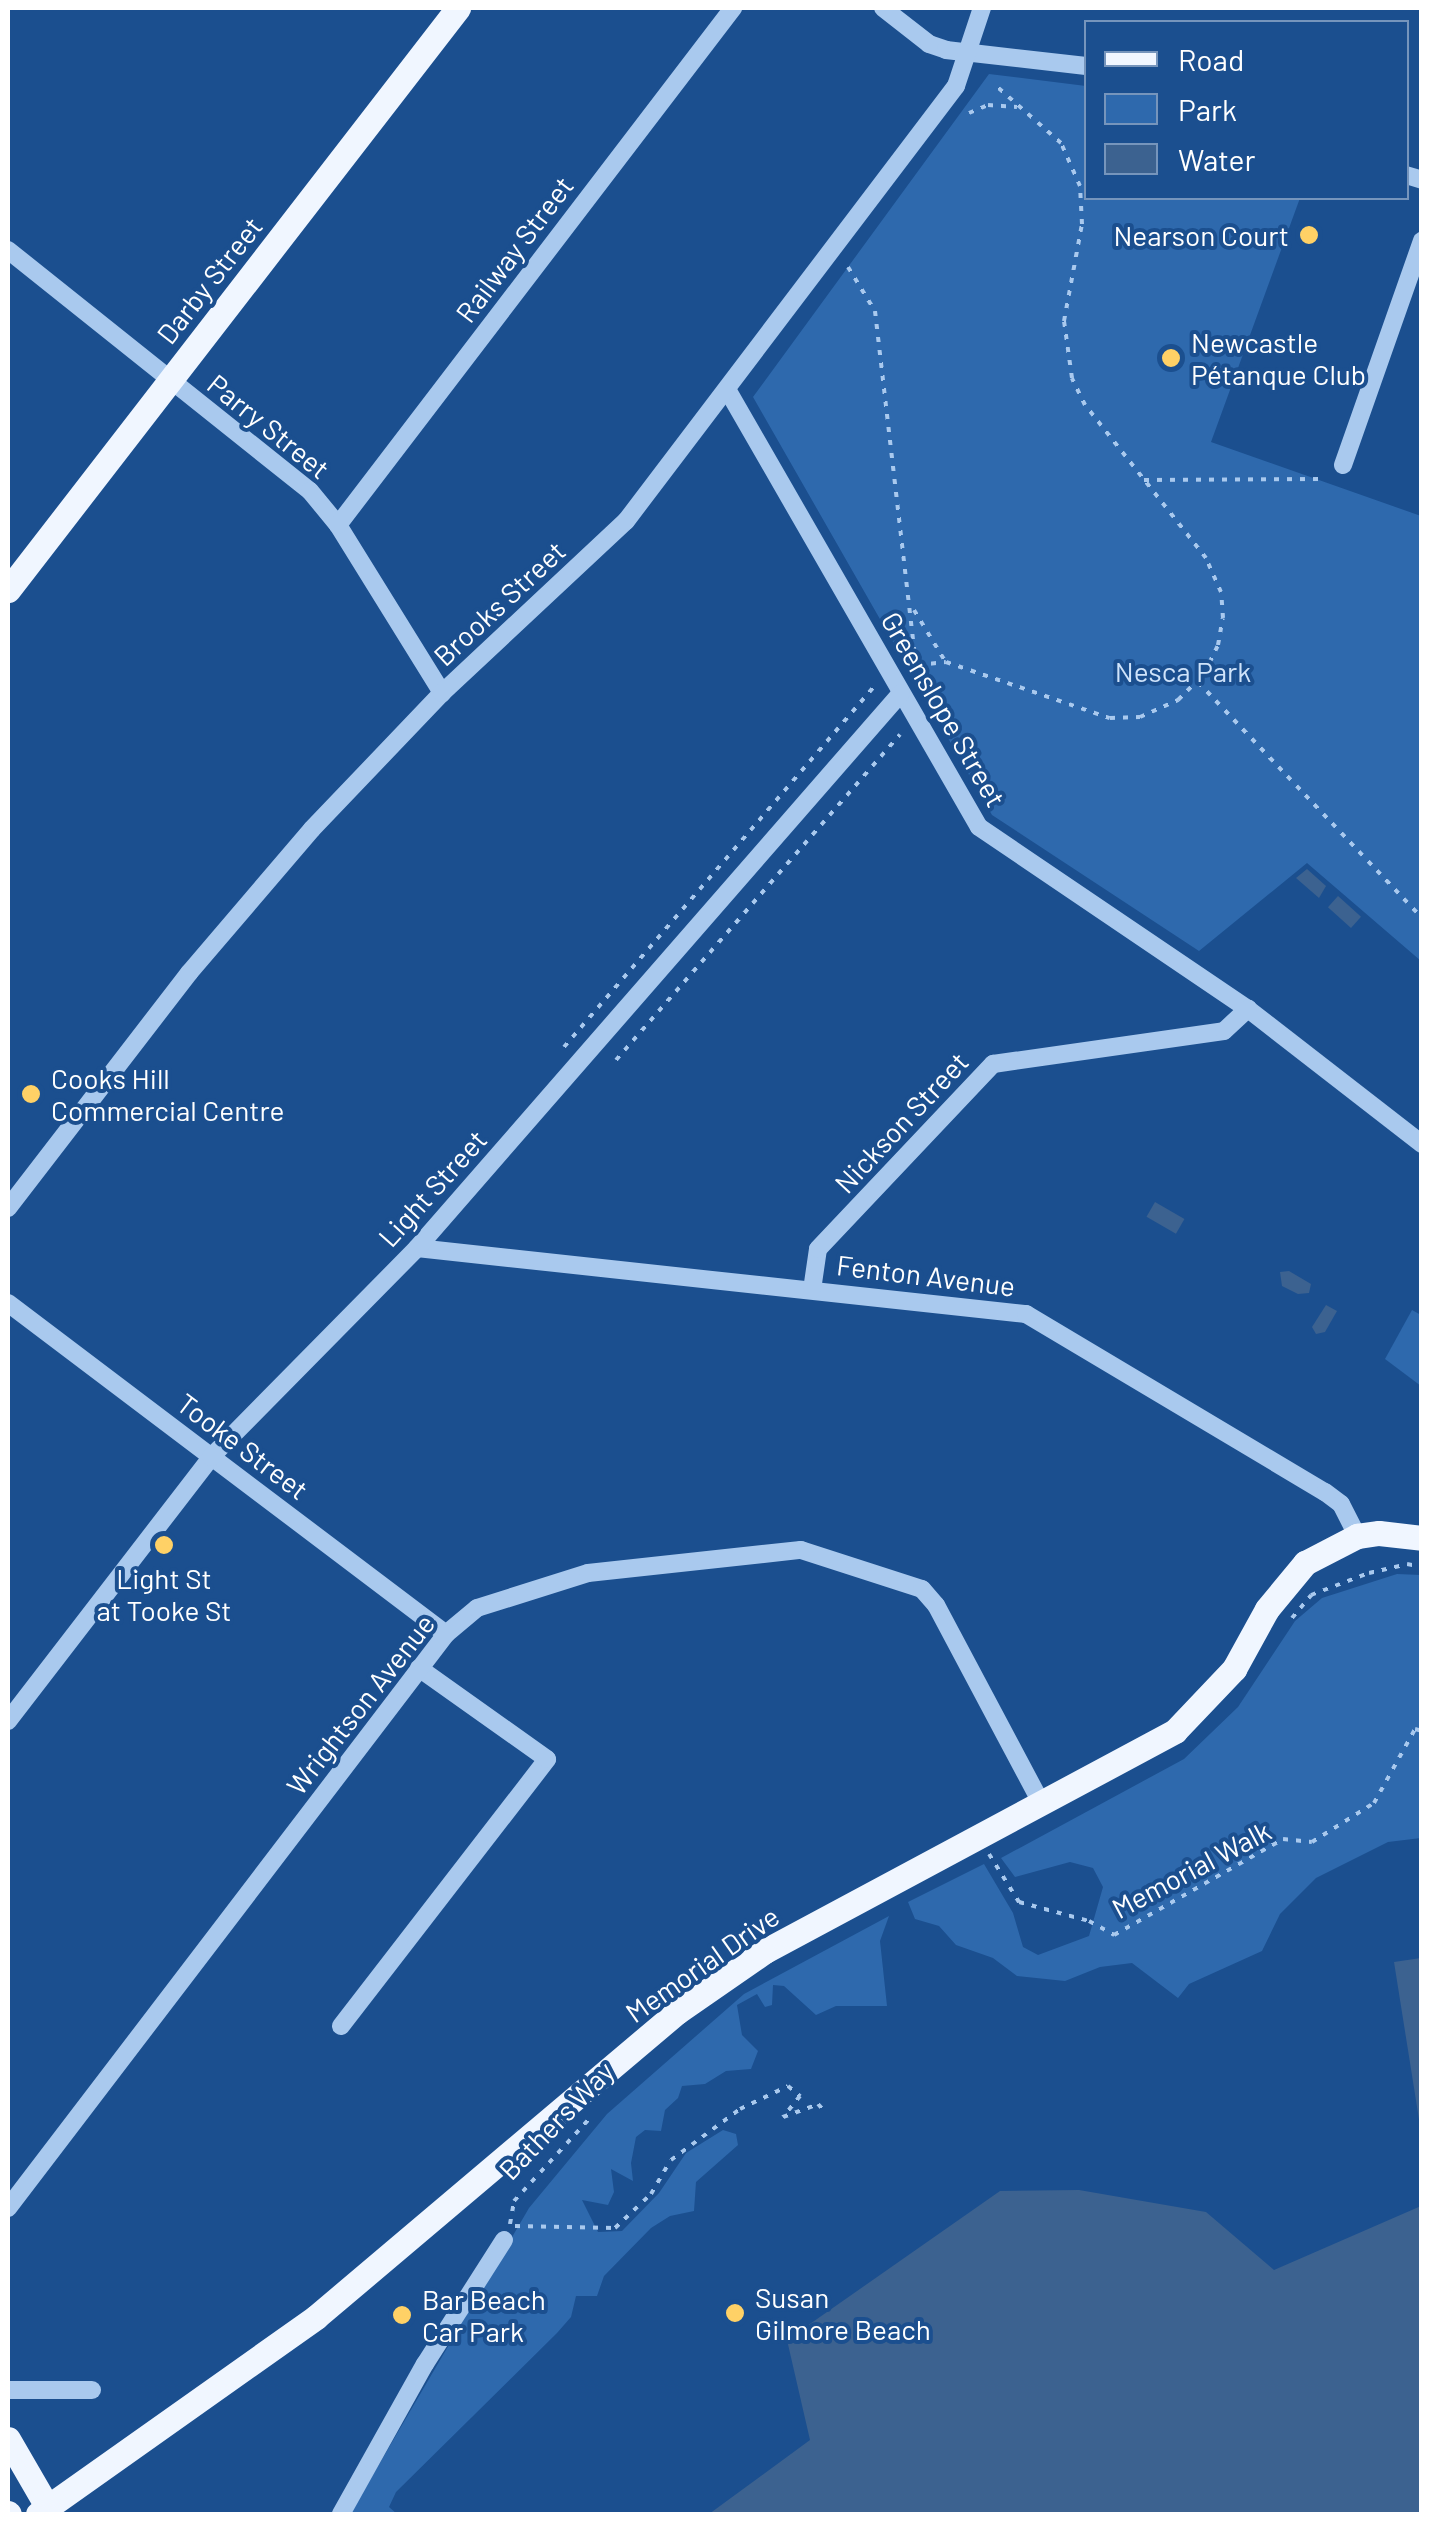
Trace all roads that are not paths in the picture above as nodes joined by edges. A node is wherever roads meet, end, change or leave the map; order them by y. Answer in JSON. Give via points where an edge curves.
{"nodes":[{"id":1,"x":458,"y":8,"type":"edge"},
{"id":2,"x":882,"y":8,"type":"edge"},
{"id":3,"x":982,"y":8,"type":"edge"},
{"id":4,"x":725,"y":10,"type":"edge"},
{"id":5,"x":964,"y":55,"type":"junction"},
{"id":6,"x":1084,"y":66,"type":"edge"},
{"id":7,"x":1422,"y":241,"type":"edge"},
{"id":8,"x":8,"y":250,"type":"edge"},
{"id":9,"x":170,"y":379,"type":"junction"},
{"id":10,"x":728,"y":391,"type":"junction"},
{"id":11,"x":1343,"y":465,"type":"dead end"},
{"id":12,"x":338,"y":525,"type":"junction"},
{"id":13,"x":8,"y":590,"type":"edge"},
{"id":14,"x":442,"y":693,"type":"junction"},
{"id":15,"x":901,"y":693,"type":"junction"},
{"id":16,"x":1248,"y":1009,"type":"junction"},
{"id":17,"x":1422,"y":1144,"type":"edge"},
{"id":18,"x":8,"y":1208,"type":"edge"},
{"id":19,"x":417,"y":1248,"type":"junction"},
{"id":20,"x":812,"y":1290,"type":"junction"},
{"id":21,"x":8,"y":1303,"type":"edge"},
{"id":22,"x":211,"y":1456,"type":"junction"},
{"id":23,"x":1357,"y":1536,"type":"junction"},
{"id":24,"x":1422,"y":1538,"type":"edge"},
{"id":25,"x":446,"y":1634,"type":"junction"},
{"id":26,"x":419,"y":1668,"type":"junction"},
{"id":27,"x":8,"y":1722,"type":"edge"},
{"id":28,"x":1042,"y":1804,"type":"junction"},
{"id":29,"x":341,"y":2026,"type":"dead end"},
{"id":30,"x":8,"y":2208,"type":"edge"},
{"id":31,"x":507,"y":2233,"type":"road end"},
{"id":32,"x":8,"y":2390,"type":"edge"},
{"id":33,"x":92,"y":2390,"type":"dead end"},
{"id":34,"x":8,"y":2438,"type":"edge"},
{"id":35,"x":43,"y":2511,"type":"edge"},
{"id":36,"x":341,"y":2514,"type":"edge"}],
"edges":[{"from":1,"to":9,"type":"main road","name":"Darby Street"},
{"from":2,"to":5,"type":"street","via":[[929,44]]},
{"from":3,"to":5,"type":"street","name":"Brooks Street"},
{"from":4,"to":12,"type":"street","name":"Railway Street"},
{"from":5,"to":6,"type":"street"},
{"from":5,"to":10,"type":"street","name":"Brooks Street","via":[[956,86]]},
{"from":7,"to":11,"type":"street"},
{"from":8,"to":9,"type":"street","name":"Parry Street"},
{"from":9,"to":12,"type":"street","name":"Parry Street","via":[[310,491]]},
{"from":9,"to":13,"type":"main road","name":"Darby Street"},
{"from":10,"to":14,"type":"street","name":"Brooks Street","via":[[626,521]]},
{"from":10,"to":15,"type":"street","name":"Greenslope Street"},
{"from":12,"to":14,"type":"street","name":"Parry Street"},
{"from":14,"to":18,"type":"street","name":"Brooks Street","via":[[312,828],[189,973]]},
{"from":15,"to":16,"type":"street","name":"Greenslope Street","via":[[979,827]]},
{"from":15,"to":19,"type":"street","name":"Light Street"},
{"from":16,"to":17,"type":"street","name":"Greenslope Street"},
{"from":16,"to":20,"type":"street","name":"Nickson Street","via":[[1224,1030],[993,1064],[818,1250]]},
{"from":19,"to":20,"type":"street","name":"Fenton Avenue"},
{"from":19,"to":22,"type":"street","name":"Light Street"},
{"from":20,"to":23,"type":"street","name":"Fenton Avenue","via":[[1026,1314],[1325,1492],[1340,1504]]},
{"from":21,"to":22,"type":"street","name":"Tooke Street"},
{"from":22,"to":25,"type":"street","name":"Tooke Street"},
{"from":22,"to":27,"type":"street","name":"Light Street"},
{"from":23,"to":24,"type":"main road","name":"Memorial Drive"},
{"from":23,"to":28,"type":"main road","name":"Memorial Drive","via":[[1305,1563],[1266,1609],[1234,1669],[1175,1730]]},
{"from":25,"to":26,"type":"street","name":"Wrightson Avenue"},
{"from":25,"to":28,"type":"street","name":"Wrightson Avenue","via":[[477,1608],[588,1573],[801,1550],[922,1589],[932,1598]]},
{"from":26,"to":29,"type":"street","via":[[547,1759]]},
{"from":26,"to":30,"type":"street","name":"Wrightson Avenue"},
{"from":28,"to":35,"type":"main road","name":"Memorial Drive","via":[[765,1950],[677,2012],[316,2317]]},
{"from":31,"to":36,"type":"street"},
{"from":32,"to":33,"type":"street"},
{"from":34,"to":35,"type":"main road"}]}
